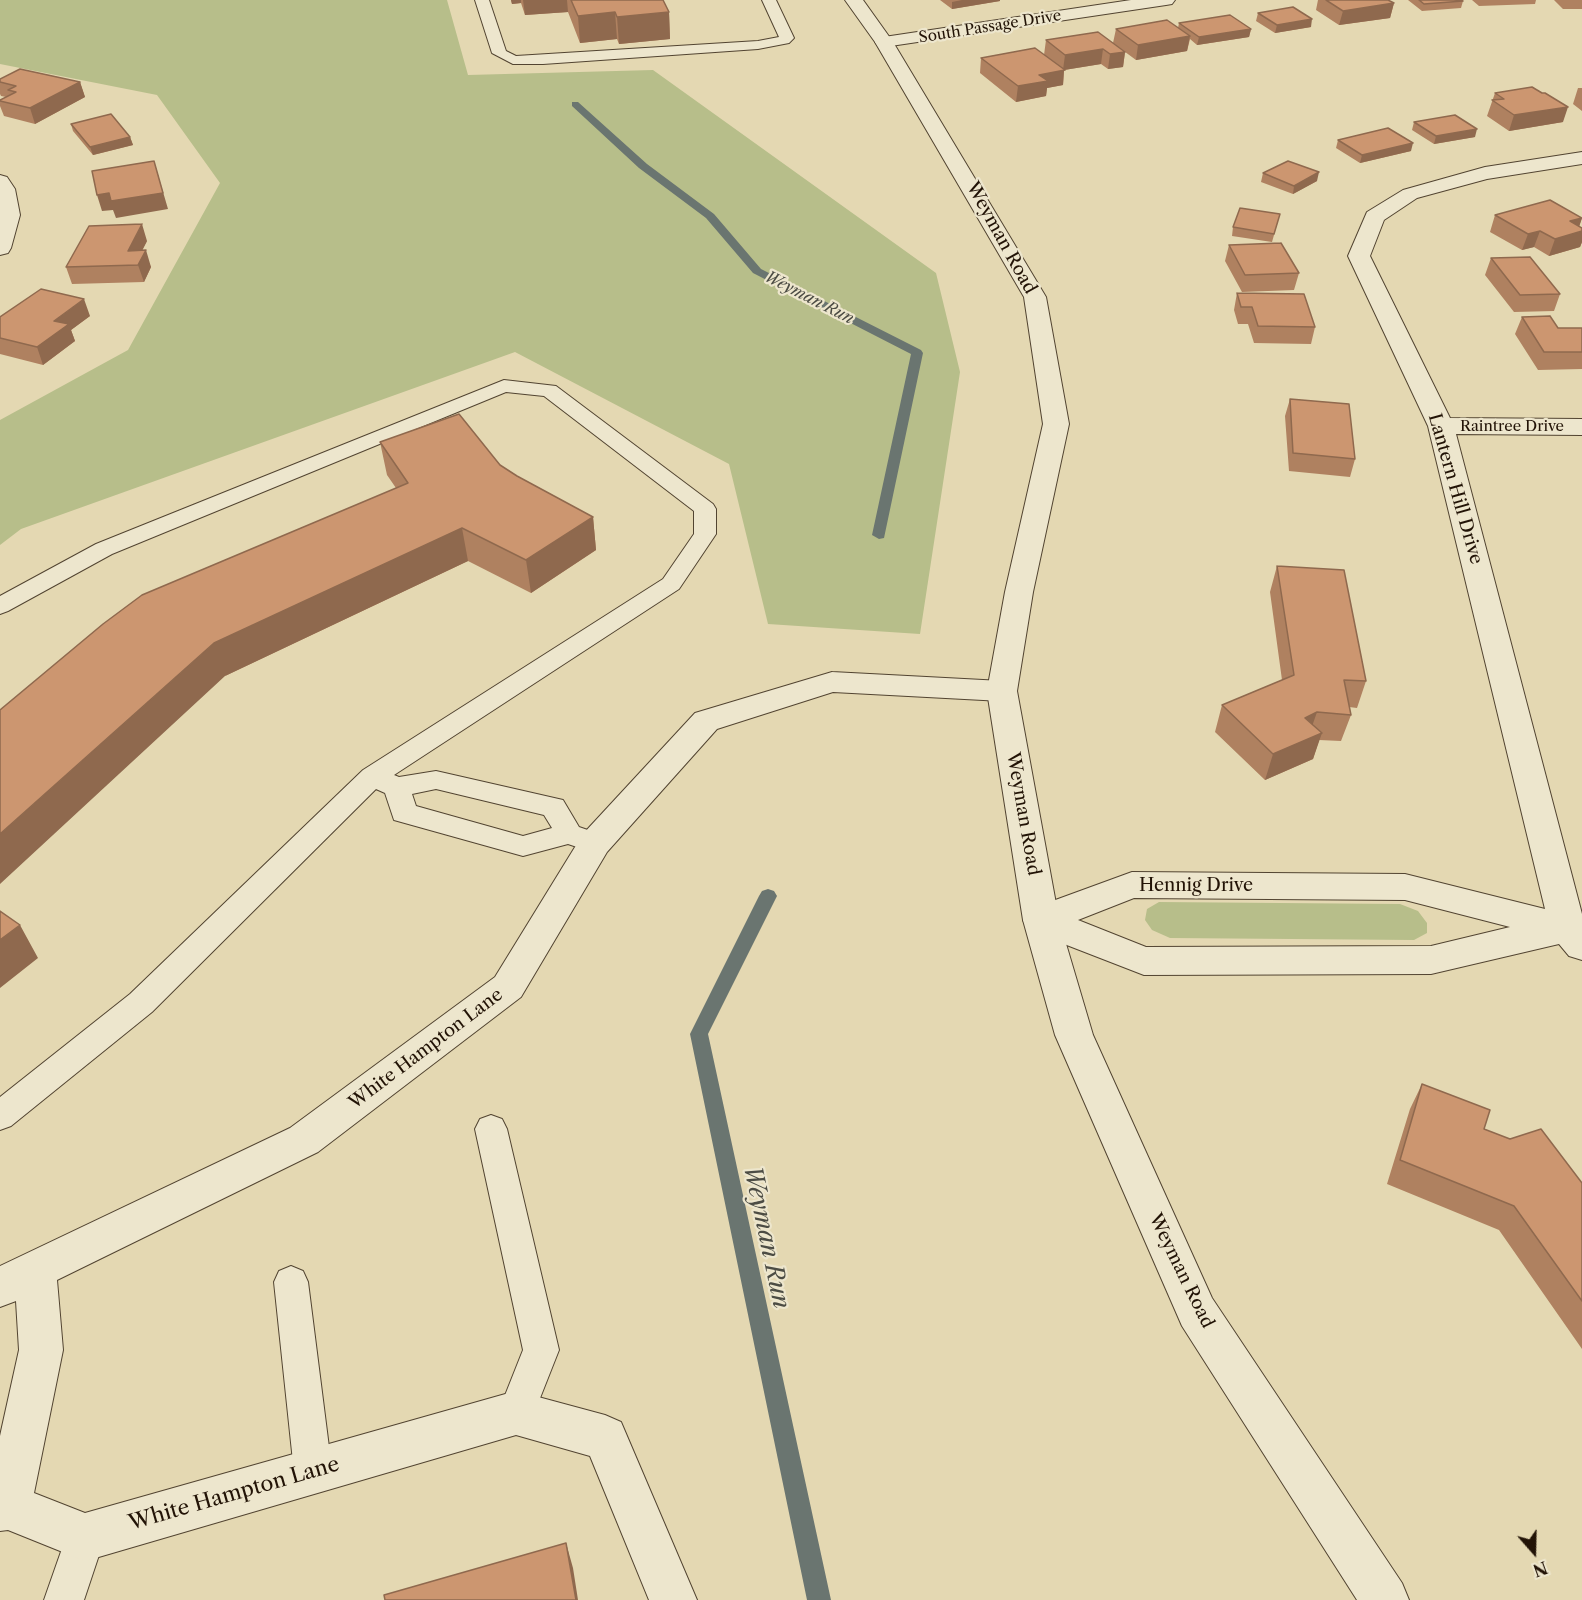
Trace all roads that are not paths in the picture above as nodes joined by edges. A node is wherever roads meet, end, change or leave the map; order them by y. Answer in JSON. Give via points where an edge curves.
{"nodes":[{"id":1,"x":482,"y":0,"type":"edge"},
{"id":2,"x":769,"y":0,"type":"edge"},
{"id":3,"x":854,"y":0,"type":"edge"},
{"id":4,"x":1166,"y":0,"type":"edge"},
{"id":5,"x":884,"y":42,"type":"junction"},
{"id":6,"x":1582,"y":158,"type":"edge"},
{"id":7,"x":3,"y":185,"type":"edge"},
{"id":8,"x":0,"y":248,"type":"edge"},
{"id":9,"x":1441,"y":426,"type":"junction"},
{"id":10,"x":1582,"y":427,"type":"edge"},
{"id":11,"x":0,"y":606,"type":"edge"},
{"id":12,"x":1002,"y":691,"type":"junction"},
{"id":13,"x":384,"y":782,"type":"junction"},
{"id":14,"x":582,"y":838,"type":"junction"},
{"id":15,"x":1041,"y":920,"type":"junction"},
{"id":16,"x":1577,"y":934,"type":"edge"},
{"id":17,"x":0,"y":1116,"type":"edge"},
{"id":18,"x":491,"y":1129,"type":"dead end"},
{"id":19,"x":17,"y":1278,"type":"edge"},
{"id":20,"x":291,"y":1282,"type":"dead end"},
{"id":21,"x":516,"y":1413,"type":"junction"},
{"id":22,"x":313,"y":1471,"type":"junction"},
{"id":23,"x":4,"y":1506,"type":"edge"},
{"id":24,"x":85,"y":1537,"type":"junction"},
{"id":25,"x":64,"y":1600,"type":"edge"},
{"id":26,"x":673,"y":1600,"type":"edge"},
{"id":27,"x":1385,"y":1600,"type":"edge"}],
"edges":[{"from":1,"to":2,"type":"lane","via":[[499,52],[513,60],[758,45],[784,40],[787,38]]},
{"from":3,"to":5,"type":"street","name":"Weyman Road"},
{"from":4,"to":5,"type":"street","name":"South Passage Drive"},
{"from":5,"to":12,"type":"street","name":"Weyman Road","via":[[1035,297],[1056,424]]},
{"from":6,"to":9,"type":"street","name":"Lantern Hill Drive","via":[[1485,173],[1410,194],[1375,217],[1359,256]]},
{"from":7,"to":8,"type":"street","via":[[9,215]]},
{"from":9,"to":10,"type":"street","name":"Raintree Drive"},
{"from":9,"to":16,"type":"street","name":"Lantern Hill Drive"},
{"from":11,"to":13,"type":"lane","via":[[104,549],[504,386],[549,390],[705,509],[705,534],[671,584]]},
{"from":12,"to":14,"type":"street","name":"White Hampton Lane","via":[[832,682],[706,721]]},
{"from":12,"to":15,"type":"street","name":"Weyman Road"},
{"from":13,"to":14,"type":"lane","via":[[436,780],[553,807]]},
{"from":13,"to":14,"type":"lane","via":[[404,813],[523,846]]},
{"from":13,"to":17,"type":"lane","via":[[141,1003]]},
{"from":14,"to":19,"type":"street","name":"White Hampton Lane","via":[[508,987],[304,1140]]},
{"from":15,"to":16,"type":"street","via":[[1144,961],[1431,960]]},
{"from":15,"to":16,"type":"street","name":"Hennig Drive","via":[[1132,885],[1405,887]]},
{"from":15,"to":27,"type":"street","name":"Weyman Road","via":[[1074,1035],[1197,1312]]},
{"from":18,"to":21,"type":"lane","via":[[541,1350]]},
{"from":19,"to":23,"type":"street","name":"White Hampton Lane","via":[[42,1350]]},
{"from":20,"to":22,"type":"lane"},
{"from":21,"to":22,"type":"street","name":"White Hampton Lane"},
{"from":21,"to":26,"type":"street","via":[[605,1438]]},
{"from":22,"to":24,"type":"street","name":"White Hampton Lane"},
{"from":23,"to":24,"type":"street","name":"White Hampton Lane"},
{"from":24,"to":25,"type":"lane"}]}
